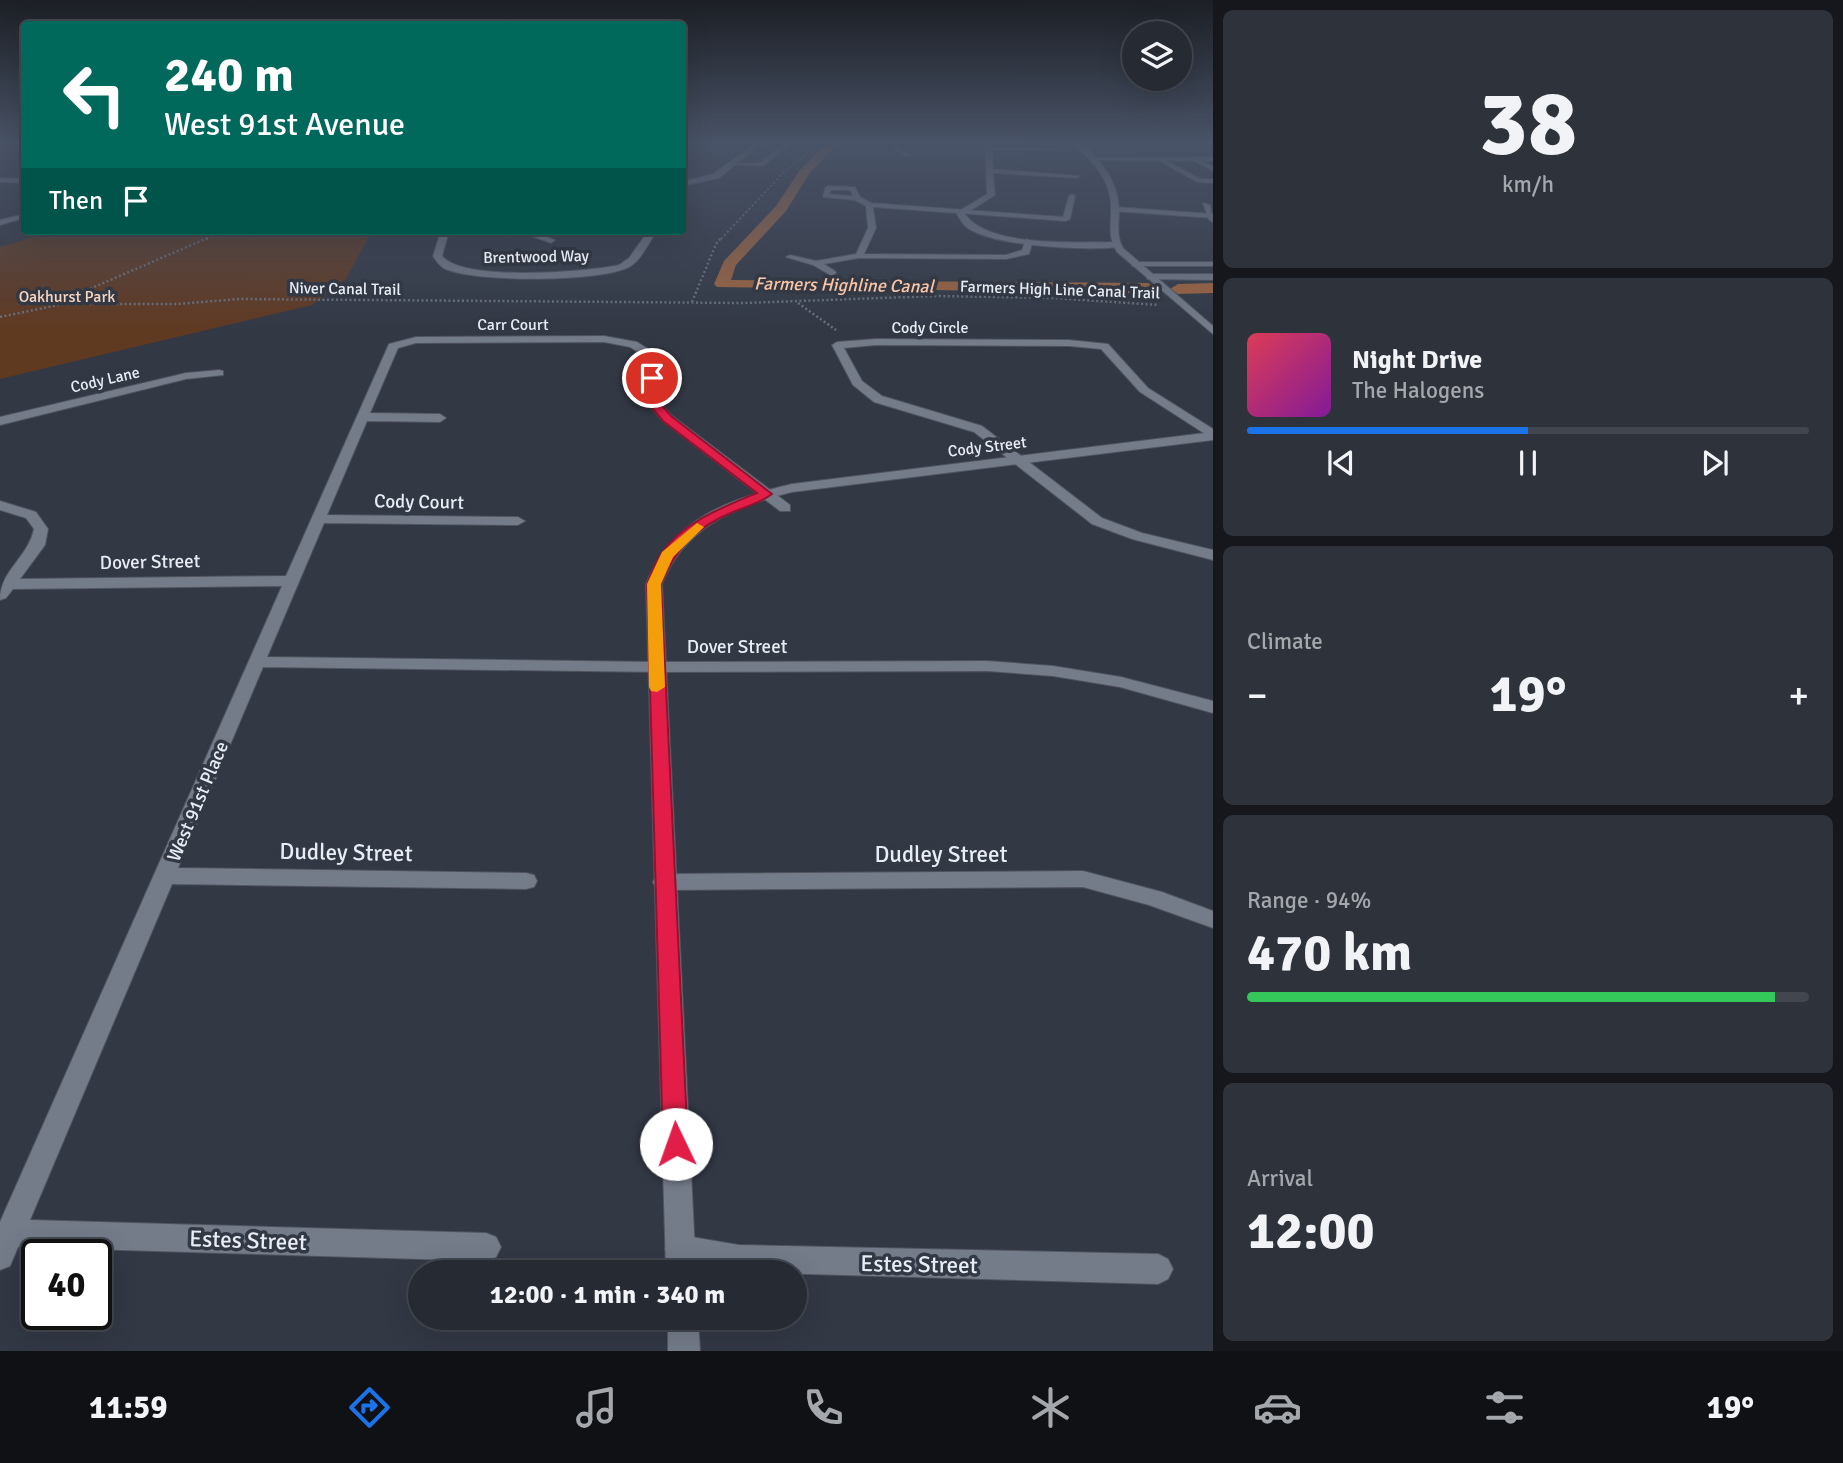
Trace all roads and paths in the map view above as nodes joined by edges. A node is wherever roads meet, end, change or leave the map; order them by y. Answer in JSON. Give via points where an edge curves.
{"nodes":[{"id":1,"x":753,"y":205,"type":"edge"},
{"id":2,"x":869,"y":205,"type":"joint"},
{"id":3,"x":973,"y":205,"type":"edge"},
{"id":4,"x":1070,"y":205,"type":"edge"},
{"id":5,"x":1114,"y":205,"type":"edge"},
{"id":6,"x":1115,"y":209,"type":"junction"},
{"id":7,"x":964,"y":210,"type":"junction"},
{"id":8,"x":21,"y":217,"type":"edge"},
{"id":9,"x":1212,"y":217,"type":"edge"},
{"id":10,"x":0,"y":223,"type":"edge"},
{"id":11,"x":215,"y":235,"type":"edge"},
{"id":12,"x":443,"y":235,"type":"edge"},
{"id":13,"x":534,"y":235,"type":"edge"},
{"id":14,"x":650,"y":235,"type":"edge"},
{"id":15,"x":551,"y":240,"type":"dead end"},
{"id":16,"x":1029,"y":241,"type":"junction"},
{"id":17,"x":1116,"y":245,"type":"junction"},
{"id":18,"x":859,"y":256,"type":"junction"},
{"id":19,"x":790,"y":257,"type":"dead end"},
{"id":20,"x":816,"y":263,"type":"junction"},
{"id":21,"x":1135,"y":264,"type":"junction"},
{"id":22,"x":1213,"y":264,"type":"edge"},
{"id":23,"x":448,"y":266,"type":"junction"},
{"id":24,"x":432,"y":273,"type":"dead end"},
{"id":25,"x":832,"y":273,"type":"dead end"},
{"id":26,"x":1150,"y":277,"type":"junction"},
{"id":27,"x":1213,"y":277,"type":"edge"},
{"id":28,"x":692,"y":302,"type":"junction"},
{"id":29,"x":797,"y":302,"type":"junction"},
{"id":30,"x":53,"y":305,"type":"junction"},
{"id":31,"x":1170,"y":305,"type":"dead end"},
{"id":32,"x":0,"y":317,"type":"edge"},
{"id":33,"x":1213,"y":331,"type":"edge"},
{"id":34,"x":856,"y":343,"type":"junction"},
{"id":35,"x":393,"y":346,"type":"joint"},
{"id":36,"x":219,"y":373,"type":"dead end"},
{"id":37,"x":364,"y":418,"type":"junction"},
{"id":38,"x":440,"y":418,"type":"dead end"},
{"id":39,"x":0,"y":421,"type":"edge"},
{"id":40,"x":1213,"y":435,"type":"edge"},
{"id":41,"x":1018,"y":460,"type":"junction"},
{"id":42,"x":766,"y":494,"type":"junction"},
{"id":43,"x":0,"y":505,"type":"edge"},
{"id":44,"x":785,"y":508,"type":"dead end"},
{"id":45,"x":320,"y":519,"type":"junction"},
{"id":46,"x":518,"y":521,"type":"dead end"},
{"id":47,"x":1213,"y":555,"type":"edge"},
{"id":48,"x":290,"y":581,"type":"junction"},
{"id":49,"x":5,"y":589,"type":"edge"},
{"id":50,"x":257,"y":662,"type":"junction"},
{"id":51,"x":656,"y":667,"type":"junction"},
{"id":52,"x":1213,"y":707,"type":"edge"},
{"id":53,"x":165,"y":876,"type":"junction"},
{"id":54,"x":526,"y":881,"type":"dead end"},
{"id":55,"x":664,"y":882,"type":"junction"},
{"id":56,"x":1213,"y":920,"type":"edge"},
{"id":57,"x":5,"y":1245,"type":"edge"},
{"id":58,"x":486,"y":1247,"type":"dead end"},
{"id":59,"x":681,"y":1260,"type":"edge"},
{"id":60,"x":781,"y":1260,"type":"edge"},
{"id":61,"x":807,"y":1261,"type":"edge"},
{"id":62,"x":1158,"y":1269,"type":"dead end"},
{"id":63,"x":683,"y":1330,"type":"edge"},
{"id":64,"x":684,"y":1351,"type":"edge"}],
"edges":[{"from":1,"to":28,"type":"path","via":[[716,244]]},
{"from":2,"to":7,"type":"lane"},
{"from":2,"to":18,"type":"lane","via":[[872,228]]},
{"from":3,"to":7,"type":"street"},
{"from":4,"to":7,"type":"lane","via":[[1066,219]]},
{"from":5,"to":6,"type":"street"},
{"from":6,"to":9,"type":"street"},
{"from":6,"to":17,"type":"street","via":[[1112,234]]},
{"from":7,"to":16,"type":"street","via":[[960,216],[971,227]]},
{"from":8,"to":10,"type":"street"},
{"from":11,"to":30,"type":"path"},
{"from":12,"to":23,"type":"street","via":[[437,256]]},
{"from":13,"to":15,"type":"street"},
{"from":14,"to":23,"type":"street","name":"Brentwood Way","via":[[622,267],[580,273],[489,273]]},
{"from":16,"to":17,"type":"street"},
{"from":16,"to":18,"type":"lane","via":[[1027,252],[1006,257]]},
{"from":17,"to":21,"type":"street"},
{"from":18,"to":20,"type":"lane"},
{"from":19,"to":20,"type":"lane"},
{"from":20,"to":25,"type":"lane"},
{"from":21,"to":22,"type":"lane"},
{"from":21,"to":26,"type":"street"},
{"from":23,"to":24,"type":"street","name":"Brentwood Way"},
{"from":26,"to":27,"type":"street"},
{"from":26,"to":33,"type":"street"},
{"from":28,"to":29,"type":"path","name":"Farmers High Line Canal Trail"},
{"from":28,"to":30,"type":"path","name":"Niver Canal Trail","via":[[239,299]]},
{"from":29,"to":31,"type":"path","name":"Farmers High Line Canal Trail","via":[[936,296]]},
{"from":29,"to":34,"type":"path"},
{"from":30,"to":32,"type":"path","name":"Niver Canal Trail"},
{"from":34,"to":40,"type":"street","name":"Cody Circle","via":[[1104,346],[1144,390]]},
{"from":34,"to":41,"type":"street","via":[[838,345],[857,383],[878,399],[978,429]]},
{"from":35,"to":37,"type":"street","name":"West 91st Place"},
{"from":35,"to":42,"type":"street","name":"Carr Court","via":[[416,340],[591,339],[633,344],[652,355],[651,401]]},
{"from":36,"to":39,"type":"street","name":"Cody Lane","via":[[186,376]]},
{"from":37,"to":38,"type":"street"},
{"from":37,"to":45,"type":"street","name":"West 91st Place"},
{"from":40,"to":41,"type":"street","name":"Cody Street"},
{"from":41,"to":42,"type":"street","name":"Cody Street"},
{"from":41,"to":47,"type":"street","via":[[1097,521]]},
{"from":42,"to":44,"type":"street"},
{"from":42,"to":51,"type":"street","name":"Cody Street","via":[[719,513],[688,533],[667,555],[654,584]]},
{"from":43,"to":49,"type":"street","via":[[31,515],[41,529],[38,545]]},
{"from":45,"to":46,"type":"street","name":"Cody Court"},
{"from":45,"to":48,"type":"street","name":"West 91st Place"},
{"from":48,"to":49,"type":"street","name":"Dover Street"},
{"from":48,"to":50,"type":"street","name":"West 91st Place"},
{"from":50,"to":51,"type":"street","name":"Dover Street"},
{"from":50,"to":53,"type":"street","name":"West 91st Place"},
{"from":51,"to":52,"type":"street","name":"Dover Street","via":[[987,666],[1121,682]]},
{"from":51,"to":55,"type":"street","name":"Cody Street"},
{"from":53,"to":54,"type":"street","name":"Dudley Street"},
{"from":53,"to":57,"type":"street","name":"West 91st Place"},
{"from":55,"to":56,"type":"street","name":"Dudley Street","via":[[1083,880],[1154,898]]},
{"from":55,"to":59,"type":"street","name":"Cody Street"},
{"from":57,"to":58,"type":"street","name":"Estes Street"},
{"from":59,"to":60,"type":"street","name":"Estes Street"},
{"from":61,"to":62,"type":"street","name":"Estes Street"},
{"from":63,"to":64,"type":"street"}]}
